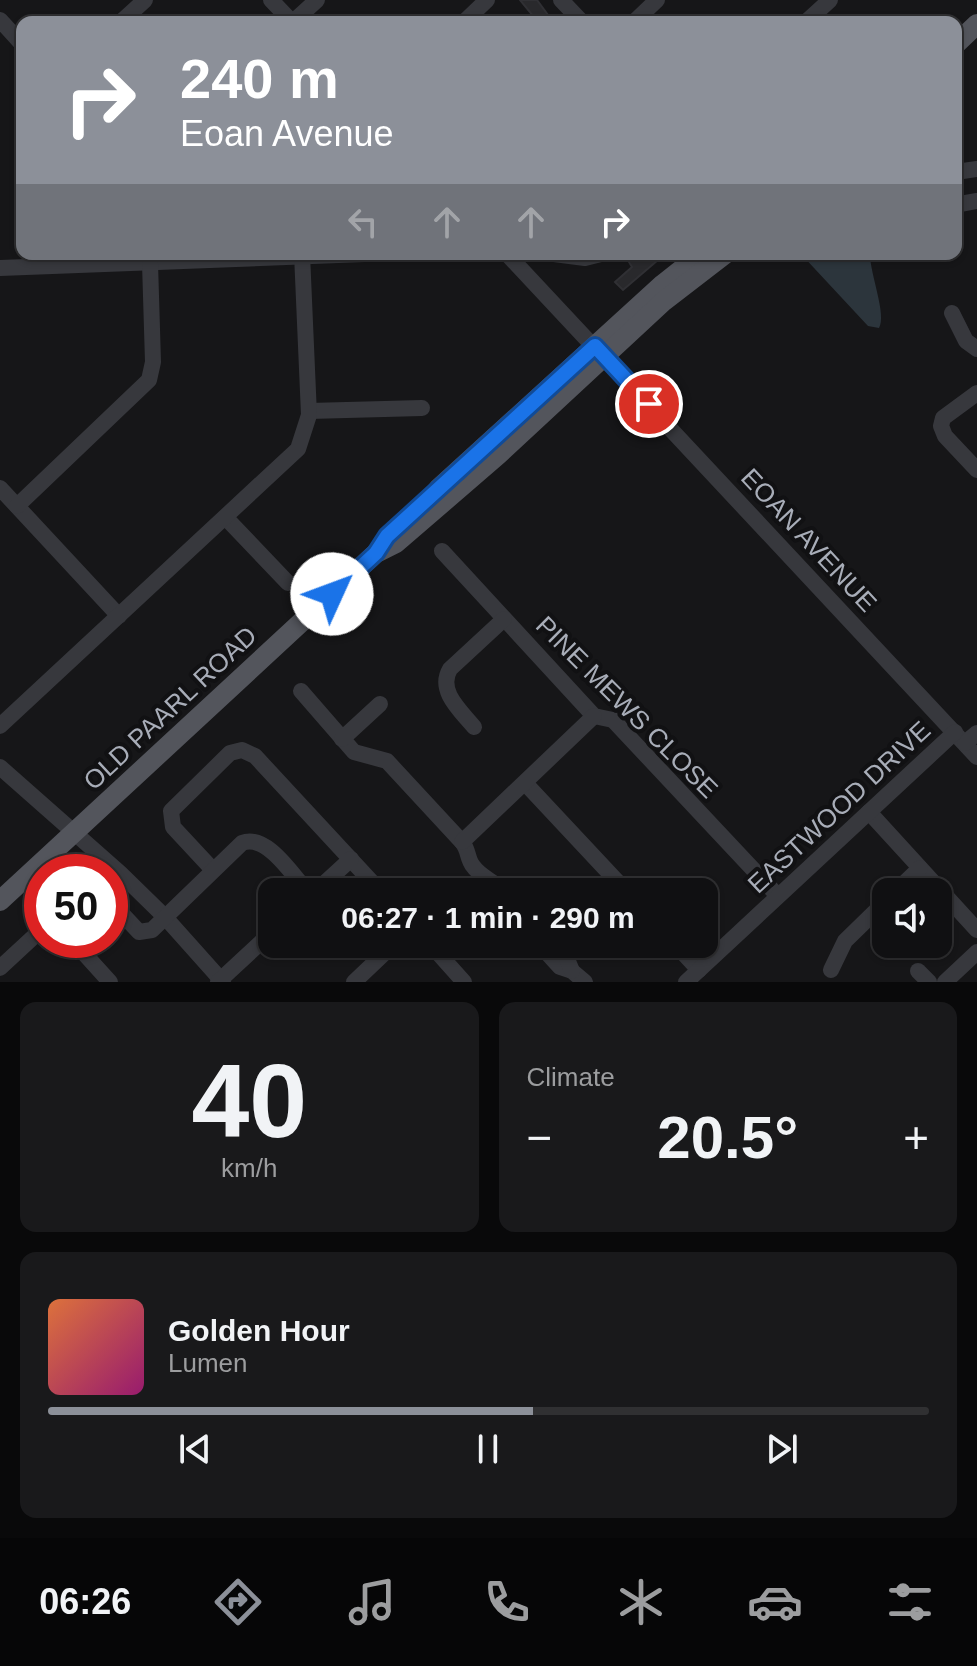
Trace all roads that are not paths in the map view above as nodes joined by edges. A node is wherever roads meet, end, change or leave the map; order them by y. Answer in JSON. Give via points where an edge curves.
{"nodes":[{"id":1,"x":145,"y":0,"type":"edge"},
{"id":2,"x":271,"y":0,"type":"edge"},
{"id":3,"x":317,"y":0,"type":"edge"},
{"id":4,"x":487,"y":0,"type":"edge"},
{"id":5,"x":561,"y":0,"type":"edge"},
{"id":6,"x":657,"y":0,"type":"edge"},
{"id":7,"x":830,"y":0,"type":"edge"},
{"id":8,"x":128,"y":16,"type":"edge"},
{"id":9,"x":286,"y":16,"type":"edge"},
{"id":10,"x":299,"y":16,"type":"edge"},
{"id":11,"x":470,"y":16,"type":"edge"},
{"id":12,"x":576,"y":16,"type":"edge"},
{"id":13,"x":640,"y":16,"type":"edge"},
{"id":14,"x":813,"y":16,"type":"edge"},
{"id":15,"x":0,"y":20,"type":"edge"},
{"id":16,"x":977,"y":24,"type":"edge"},
{"id":17,"x":16,"y":37,"type":"edge"},
{"id":18,"x":962,"y":38,"type":"edge"},
{"id":19,"x":199,"y":260,"type":"edge"},
{"id":20,"x":302,"y":260,"type":"edge"},
{"id":21,"x":518,"y":260,"type":"edge"},
{"id":22,"x":695,"y":260,"type":"edge"},
{"id":23,"x":717,"y":260,"type":"edge"},
{"id":24,"x":150,"y":263,"type":"junction"},
{"id":25,"x":0,"y":268,"type":"edge"},
{"id":26,"x":952,"y":313,"type":"dead end"},
{"id":27,"x":977,"y":349,"type":"edge"},
{"id":28,"x":600,"y":352,"type":"junction"},
{"id":29,"x":975,"y":396,"type":"edge"},
{"id":30,"x":422,"y":408,"type":"dead end"},
{"id":31,"x":309,"y":411,"type":"junction"},
{"id":32,"x":977,"y":470,"type":"edge"},
{"id":33,"x":0,"y":488,"type":"edge"},
{"id":34,"x":17,"y":506,"type":"junction"},
{"id":35,"x":226,"y":518,"type":"junction"},
{"id":36,"x":442,"y":551,"type":"dead end"},
{"id":37,"x":288,"y":583,"type":"dead end"},
{"id":38,"x":119,"y":616,"type":"junction"},
{"id":39,"x":504,"y":619,"type":"junction"},
{"id":40,"x":301,"y":691,"type":"dead end"},
{"id":41,"x":380,"y":704,"type":"dead end"},
{"id":42,"x":594,"y":716,"type":"junction"},
{"id":43,"x":0,"y":726,"type":"edge"},
{"id":44,"x":474,"y":727,"type":"dead end"},
{"id":45,"x":966,"y":736,"type":"edge"},
{"id":46,"x":342,"y":739,"type":"junction"},
{"id":47,"x":977,"y":757,"type":"edge"},
{"id":48,"x":0,"y":767,"type":"edge"},
{"id":49,"x":525,"y":783,"type":"junction"},
{"id":50,"x":869,"y":812,"type":"junction"},
{"id":51,"x":73,"y":833,"type":"junction"},
{"id":52,"x":462,"y":842,"type":"junction"},
{"id":53,"x":351,"y":859,"type":"junction"},
{"id":54,"x":920,"y":868,"type":"junction"},
{"id":55,"x":213,"y":870,"type":"junction"},
{"id":56,"x":295,"y":878,"type":"edge"},
{"id":57,"x":330,"y":878,"type":"edge"},
{"id":58,"x":368,"y":878,"type":"edge"},
{"id":59,"x":489,"y":878,"type":"edge"},
{"id":60,"x":614,"y":878,"type":"edge"},
{"id":61,"x":910,"y":878,"type":"edge"},
{"id":62,"x":778,"y":896,"type":"junction"},
{"id":63,"x":0,"y":901,"type":"edge"},
{"id":64,"x":872,"y":915,"type":"edge"},
{"id":65,"x":164,"y":916,"type":"junction"},
{"id":66,"x":128,"y":920,"type":"edge"},
{"id":67,"x":977,"y":930,"type":"edge"},
{"id":68,"x":258,"y":945,"type":"edge"},
{"id":69,"x":24,"y":946,"type":"edge"},
{"id":70,"x":977,"y":952,"type":"edge"},
{"id":71,"x":88,"y":958,"type":"edge"},
{"id":72,"x":379,"y":958,"type":"edge"},
{"id":73,"x":443,"y":958,"type":"edge"},
{"id":74,"x":552,"y":958,"type":"edge"},
{"id":75,"x":569,"y":958,"type":"edge"},
{"id":76,"x":682,"y":958,"type":"edge"},
{"id":77,"x":0,"y":968,"type":"edge"},
{"id":78,"x":831,"y":970,"type":"dead end"},
{"id":79,"x":579,"y":977,"type":"edge"},
{"id":80,"x":693,"y":978,"type":"edge"},
{"id":81,"x":108,"y":981,"type":"edge"},
{"id":82,"x":220,"y":981,"type":"edge"},
{"id":83,"x":354,"y":982,"type":"edge"},
{"id":84,"x":464,"y":982,"type":"edge"},
{"id":85,"x":945,"y":982,"type":"edge"}],
"edges":[{"from":1,"to":8,"type":"street"},
{"from":2,"to":9,"type":"street"},
{"from":3,"to":10,"type":"street"},
{"from":4,"to":11,"type":"street"},
{"from":5,"to":12,"type":"street"},
{"from":6,"to":13,"type":"street"},
{"from":7,"to":14,"type":"street"},
{"from":15,"to":17,"type":"street"},
{"from":16,"to":18,"type":"main road"},
{"from":19,"to":24,"type":"street"},
{"from":20,"to":31,"type":"street"},
{"from":21,"to":28,"type":"street","name":"EOAN AVENUE"},
{"from":22,"to":28,"type":"main road"},
{"from":23,"to":28,"type":"main road"},
{"from":24,"to":25,"type":"street"},
{"from":24,"to":34,"type":"street","via":[[149,380]]},
{"from":26,"to":27,"type":"street","via":[[966,341]]},
{"from":28,"to":45,"type":"street","name":"EOAN AVENUE"},
{"from":28,"to":51,"type":"main road","name":"OLD PAARL ROAD","via":[[530,428],[396,543],[376,553]]},
{"from":29,"to":32,"type":"street","via":[[943,418],[941,426]]},
{"from":30,"to":31,"type":"street"},
{"from":31,"to":35,"type":"street","via":[[298,449]]},
{"from":33,"to":34,"type":"street"},
{"from":34,"to":38,"type":"street"},
{"from":35,"to":37,"type":"street"},
{"from":35,"to":38,"type":"street"},
{"from":36,"to":39,"type":"street","name":"PINE MEWS CLOSE"},
{"from":38,"to":43,"type":"street"},
{"from":39,"to":42,"type":"street","name":"PINE MEWS CLOSE"},
{"from":39,"to":44,"type":"street","via":[[445,678],[450,697]]},
{"from":40,"to":46,"type":"street"},
{"from":41,"to":46,"type":"street"},
{"from":42,"to":49,"type":"street"},
{"from":42,"to":62,"type":"street","name":"PINE MEWS CLOSE","via":[[613,720]]},
{"from":45,"to":47,"type":"street","name":"EOAN AVENUE"},
{"from":45,"to":50,"type":"street","name":"EASTWOOD DRIVE"},
{"from":46,"to":52,"type":"street","via":[[355,753],[387,761]]},
{"from":48,"to":51,"type":"street"},
{"from":49,"to":52,"type":"street"},
{"from":49,"to":60,"type":"street"},
{"from":50,"to":54,"type":"street"},
{"from":50,"to":62,"type":"street","name":"EASTWOOD DRIVE"},
{"from":51,"to":63,"type":"main road","name":"OLD PAARL ROAD"},
{"from":51,"to":65,"type":"street"},
{"from":52,"to":59,"type":"street","via":[[470,862]]},
{"from":53,"to":55,"type":"street","via":[[253,753],[238,750],[170,815],[173,827]]},
{"from":53,"to":57,"type":"street"},
{"from":53,"to":58,"type":"street"},
{"from":54,"to":61,"type":"street"},
{"from":54,"to":67,"type":"street"},
{"from":55,"to":56,"type":"street","via":[[242,843],[255,840]]},
{"from":55,"to":65,"type":"street"},
{"from":62,"to":80,"type":"street","name":"EASTWOOD DRIVE"},
{"from":64,"to":78,"type":"street","via":[[845,941]]},
{"from":65,"to":66,"type":"street","via":[[152,930],[139,932]]},
{"from":65,"to":82,"type":"street"},
{"from":68,"to":82,"type":"street"},
{"from":69,"to":77,"type":"street"},
{"from":70,"to":85,"type":"street"},
{"from":71,"to":81,"type":"street"},
{"from":72,"to":83,"type":"street"},
{"from":73,"to":84,"type":"street"},
{"from":74,"to":79,"type":"street"},
{"from":75,"to":79,"type":"street"},
{"from":76,"to":80,"type":"street"}]}
